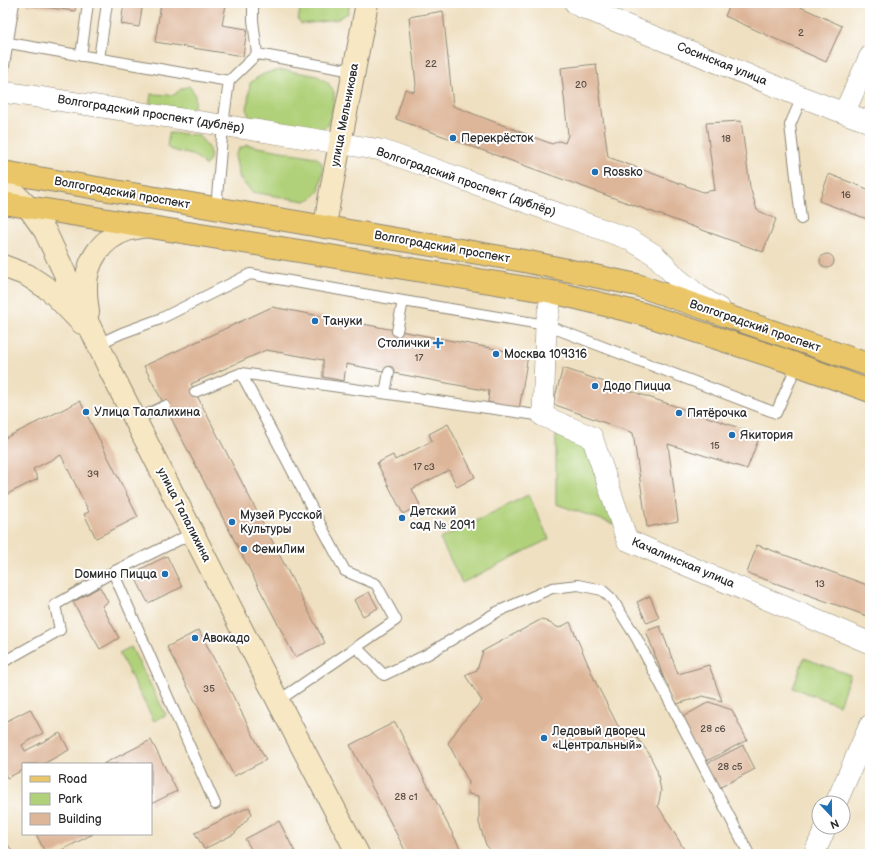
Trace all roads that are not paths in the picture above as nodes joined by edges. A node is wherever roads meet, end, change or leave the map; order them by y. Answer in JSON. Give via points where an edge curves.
{"nodes":[{"id":1,"x":14,"y":3,"type":"edge"},
{"id":2,"x":88,"y":3,"type":"edge"},
{"id":3,"x":107,"y":3,"type":"edge"},
{"id":4,"x":253,"y":3,"type":"edge"},
{"id":5,"x":366,"y":3,"type":"edge"},
{"id":6,"x":575,"y":3,"type":"edge"},
{"id":7,"x":5,"y":42,"type":"edge"},
{"id":8,"x":257,"y":54,"type":"junction"},
{"id":9,"x":81,"y":56,"type":"junction"},
{"id":10,"x":870,"y":56,"type":"edge"},
{"id":11,"x":98,"y":58,"type":"junction"},
{"id":12,"x":353,"y":71,"type":"junction"},
{"id":13,"x":3,"y":72,"type":"edge"},
{"id":14,"x":229,"y":80,"type":"junction"},
{"id":15,"x":3,"y":92,"type":"edge"},
{"id":16,"x":802,"y":97,"type":"junction"},
{"id":17,"x":844,"y":113,"type":"junction"},
{"id":18,"x":870,"y":122,"type":"edge"},
{"id":19,"x":223,"y":125,"type":"junction"},
{"id":20,"x":340,"y":143,"type":"junction"},
{"id":21,"x":3,"y":172,"type":"edge"},
{"id":22,"x":3,"y":182,"type":"edge"},
{"id":23,"x":3,"y":203,"type":"edge"},
{"id":24,"x":28,"y":207,"type":"junction"},
{"id":25,"x":216,"y":209,"type":"junction"},
{"id":26,"x":801,"y":219,"type":"dead end"},
{"id":27,"x":148,"y":226,"type":"junction"},
{"id":28,"x":325,"y":227,"type":"junction"},
{"id":29,"x":3,"y":266,"type":"edge"},
{"id":30,"x":552,"y":292,"type":"junction"},
{"id":31,"x":403,"y":301,"type":"junction"},
{"id":32,"x":734,"y":318,"type":"junction"},
{"id":33,"x":546,"y":325,"type":"junction"},
{"id":34,"x":397,"y":331,"type":"dead end"},
{"id":35,"x":94,"y":335,"type":"junction"},
{"id":36,"x":797,"y":365,"type":"junction"},
{"id":37,"x":870,"y":365,"type":"edge"},
{"id":38,"x":389,"y":372,"type":"dead end"},
{"id":39,"x":241,"y":373,"type":"junction"},
{"id":40,"x":870,"y":391,"type":"edge"},
{"id":41,"x":195,"y":392,"type":"dead end"},
{"id":42,"x":385,"y":394,"type":"junction"},
{"id":43,"x":165,"y":406,"type":"dead end"},
{"id":44,"x":543,"y":416,"type":"junction"},
{"id":45,"x":135,"y":420,"type":"junction"},
{"id":46,"x":193,"y":533,"type":"junction"},
{"id":47,"x":113,"y":572,"type":"junction"},
{"id":48,"x":870,"y":643,"type":"edge"},
{"id":49,"x":356,"y":647,"type":"junction"},
{"id":50,"x":3,"y":662,"type":"edge"},
{"id":51,"x":278,"y":701,"type":"junction"},
{"id":52,"x":870,"y":725,"type":"edge"},
{"id":53,"x":839,"y":795,"type":"edge"},
{"id":54,"x":215,"y":804,"type":"dead end"},
{"id":55,"x":822,"y":835,"type":"edge"},
{"id":56,"x":3,"y":847,"type":"edge"},
{"id":57,"x":7,"y":854,"type":"edge"},
{"id":58,"x":358,"y":854,"type":"edge"},
{"id":59,"x":749,"y":854,"type":"edge"},
{"id":60,"x":814,"y":854,"type":"edge"}],
"edges":[{"from":1,"to":7,"type":"lane"},
{"from":2,"to":9,"type":"lane"},
{"from":3,"to":11,"type":"lane"},
{"from":4,"to":8,"type":"lane"},
{"from":5,"to":12,"type":"street","name":"улица Мельникова"},
{"from":6,"to":16,"type":"street","name":"Сосинская улица"},
{"from":7,"to":9,"type":"lane"},
{"from":7,"to":13,"type":"lane"},
{"from":8,"to":12,"type":"lane"},
{"from":8,"to":14,"type":"lane"},
{"from":9,"to":11,"type":"lane"},
{"from":10,"to":17,"type":"street"},
{"from":11,"to":14,"type":"lane"},
{"from":12,"to":20,"type":"street","name":"улица Мельникова"},
{"from":14,"to":19,"type":"lane"},
{"from":15,"to":19,"type":"street","name":"Волгоградский проспект (дублёр)"},
{"from":16,"to":17,"type":"street","name":"Сосинская улица"},
{"from":16,"to":26,"type":"lane","via":[[790,125]]},
{"from":17,"to":18,"type":"street","name":"Сосинская улица"},
{"from":19,"to":20,"type":"street","name":"Волгоградский проспект (дублёр)"},
{"from":19,"to":25,"type":"lane"},
{"from":20,"to":28,"type":"street","name":"улица Мельникова"},
{"from":20,"to":32,"type":"street","name":"Волгоградский проспект (дублёр)","via":[[381,150],[629,239],[655,254],[677,278]]},
{"from":21,"to":25,"type":"main road","name":"Волгоградский проспект"},
{"from":22,"to":24,"type":"street","name":"улица Талалихина"},
{"from":23,"to":24,"type":"main road","name":"Волгоградский проспект"},
{"from":24,"to":27,"type":"main road","name":"Волгоградский проспект"},
{"from":24,"to":35,"type":"street","name":"улица Талалихина","via":[[45,231]]},
{"from":25,"to":28,"type":"main road","name":"Волгоградский проспект"},
{"from":27,"to":30,"type":"main road","name":"Волгоградский проспект"},
{"from":27,"to":35,"type":"street","via":[[128,229],[113,236],[94,255],[88,270],[86,289]]},
{"from":28,"to":32,"type":"main road","name":"Волгоградский проспект","via":[[529,262],[637,285]]},
{"from":29,"to":35,"type":"street","via":[[27,275],[51,291]]},
{"from":30,"to":33,"type":"street"},
{"from":30,"to":36,"type":"main road","name":"Волгоградский проспект","via":[[643,314]]},
{"from":31,"to":33,"type":"lane"},
{"from":31,"to":34,"type":"lane"},
{"from":31,"to":35,"type":"lane","via":[[250,274],[160,319],[122,333]]},
{"from":32,"to":37,"type":"main road","name":"Волгоградский проспект"},
{"from":33,"to":36,"type":"lane","via":[[776,413]]},
{"from":33,"to":44,"type":"street"},
{"from":35,"to":45,"type":"street","name":"улица Талалихина"},
{"from":36,"to":40,"type":"main road","name":"Волгоградский проспект"},
{"from":38,"to":42,"type":"lane"},
{"from":39,"to":41,"type":"lane"},
{"from":39,"to":42,"type":"lane"},
{"from":39,"to":49,"type":"lane","via":[[345,571],[376,584],[396,620]]},
{"from":42,"to":44,"type":"lane"},
{"from":43,"to":45,"type":"lane"},
{"from":44,"to":48,"type":"street","name":"Качалинская улица","via":[[592,437],[628,540]]},
{"from":45,"to":46,"type":"street","name":"улица Талалихина"},
{"from":46,"to":47,"type":"lane"},
{"from":46,"to":51,"type":"street","name":"улица Талалихина"},
{"from":47,"to":50,"type":"lane","via":[[55,605],[60,630]]},
{"from":47,"to":54,"type":"lane"},
{"from":49,"to":51,"type":"lane"},
{"from":49,"to":59,"type":"lane","via":[[384,675],[428,654],[497,612],[552,588],[578,585],[602,590],[612,599],[636,637]]},
{"from":51,"to":58,"type":"street","name":"улица Талалихина"},
{"from":52,"to":53,"type":"street"},
{"from":55,"to":60,"type":"street"},
{"from":56,"to":57,"type":"lane"}]}
